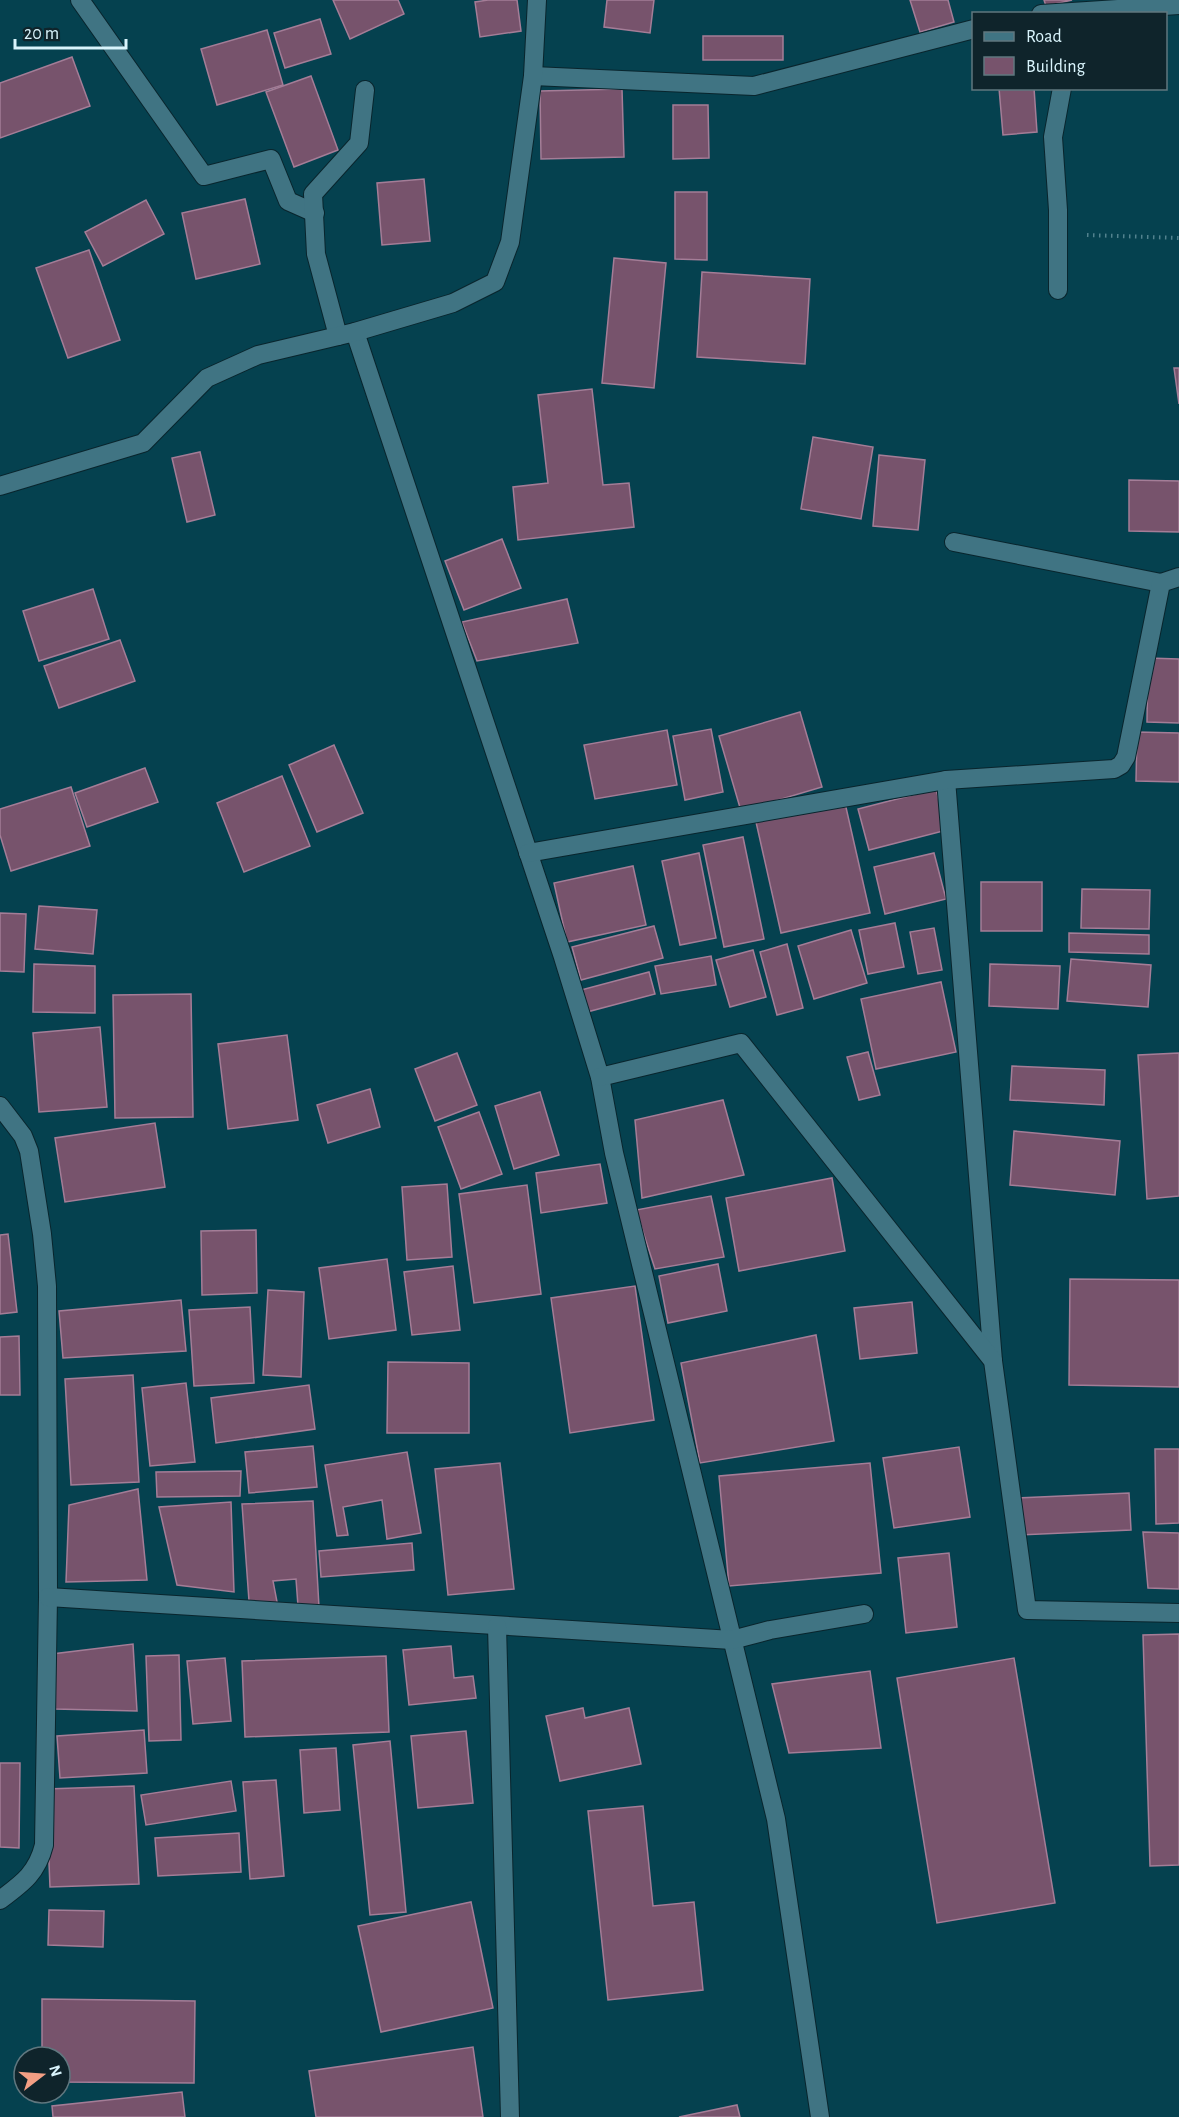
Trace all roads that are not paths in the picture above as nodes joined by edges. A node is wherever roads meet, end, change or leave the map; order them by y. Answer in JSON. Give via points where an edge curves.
{"nodes":[{"id":1,"x":80,"y":0,"type":"edge"},
{"id":2,"x":537,"y":0,"type":"edge"},
{"id":3,"x":1179,"y":5,"type":"edge"},
{"id":4,"x":1066,"y":12,"type":"edge"},
{"id":5,"x":972,"y":30,"type":"edge"},
{"id":6,"x":533,"y":76,"type":"junction"},
{"id":7,"x":365,"y":90,"type":"dead end"},
{"id":8,"x":1062,"y":90,"type":"edge"},
{"id":9,"x":315,"y":213,"type":"junction"},
{"id":10,"x":1058,"y":290,"type":"dead end"},
{"id":11,"x":346,"y":334,"type":"junction"},
{"id":12,"x":0,"y":486,"type":"edge"},
{"id":13,"x":954,"y":542,"type":"dead end"},
{"id":14,"x":1179,"y":577,"type":"edge"},
{"id":15,"x":1161,"y":583,"type":"junction"},
{"id":16,"x":946,"y":780,"type":"junction"},
{"id":17,"x":528,"y":853,"type":"junction"},
{"id":18,"x":600,"y":1077,"type":"junction"},
{"id":19,"x":0,"y":1106,"type":"edge"},
{"id":20,"x":993,"y":1361,"type":"junction"},
{"id":21,"x":48,"y":1597,"type":"junction"},
{"id":22,"x":1179,"y":1613,"type":"edge"},
{"id":23,"x":864,"y":1614,"type":"dead end"},
{"id":24,"x":497,"y":1626,"type":"junction"},
{"id":25,"x":732,"y":1640,"type":"junction"},
{"id":26,"x":0,"y":1900,"type":"edge"},
{"id":27,"x":510,"y":2117,"type":"edge"},
{"id":28,"x":820,"y":2117,"type":"edge"}],
"edges":[{"from":1,"to":9,"type":"street","via":[[204,176],[271,159],[288,201]]},
{"from":2,"to":6,"type":"street"},
{"from":3,"to":4,"type":"street"},
{"from":5,"to":6,"type":"street","via":[[754,86]]},
{"from":6,"to":11,"type":"street","via":[[510,242],[495,282],[453,303]]},
{"from":7,"to":9,"type":"street","via":[[359,143],[313,194]]},
{"from":8,"to":10,"type":"street","via":[[1053,137]]},
{"from":9,"to":11,"type":"street","via":[[316,254]]},
{"from":11,"to":12,"type":"street","via":[[258,355],[207,378],[143,443]]},
{"from":11,"to":17,"type":"street"},
{"from":13,"to":15,"type":"street"},
{"from":14,"to":15,"type":"street"},
{"from":15,"to":16,"type":"street","via":[[1126,757],[1121,765],[1106,770]]},
{"from":16,"to":17,"type":"street"},
{"from":16,"to":20,"type":"street"},
{"from":17,"to":18,"type":"street"},
{"from":18,"to":20,"type":"street","via":[[741,1043]]},
{"from":18,"to":25,"type":"street","via":[[614,1153]]},
{"from":19,"to":21,"type":"street","via":[[23,1136],[29,1151],[45,1265]]},
{"from":20,"to":22,"type":"street","via":[[1027,1610]]},
{"from":21,"to":24,"type":"street"},
{"from":21,"to":26,"type":"street","via":[[44,1845],[33,1872]]},
{"from":23,"to":25,"type":"street"},
{"from":24,"to":25,"type":"street"},
{"from":24,"to":27,"type":"street"},
{"from":25,"to":28,"type":"street","via":[[776,1819]]}]}
